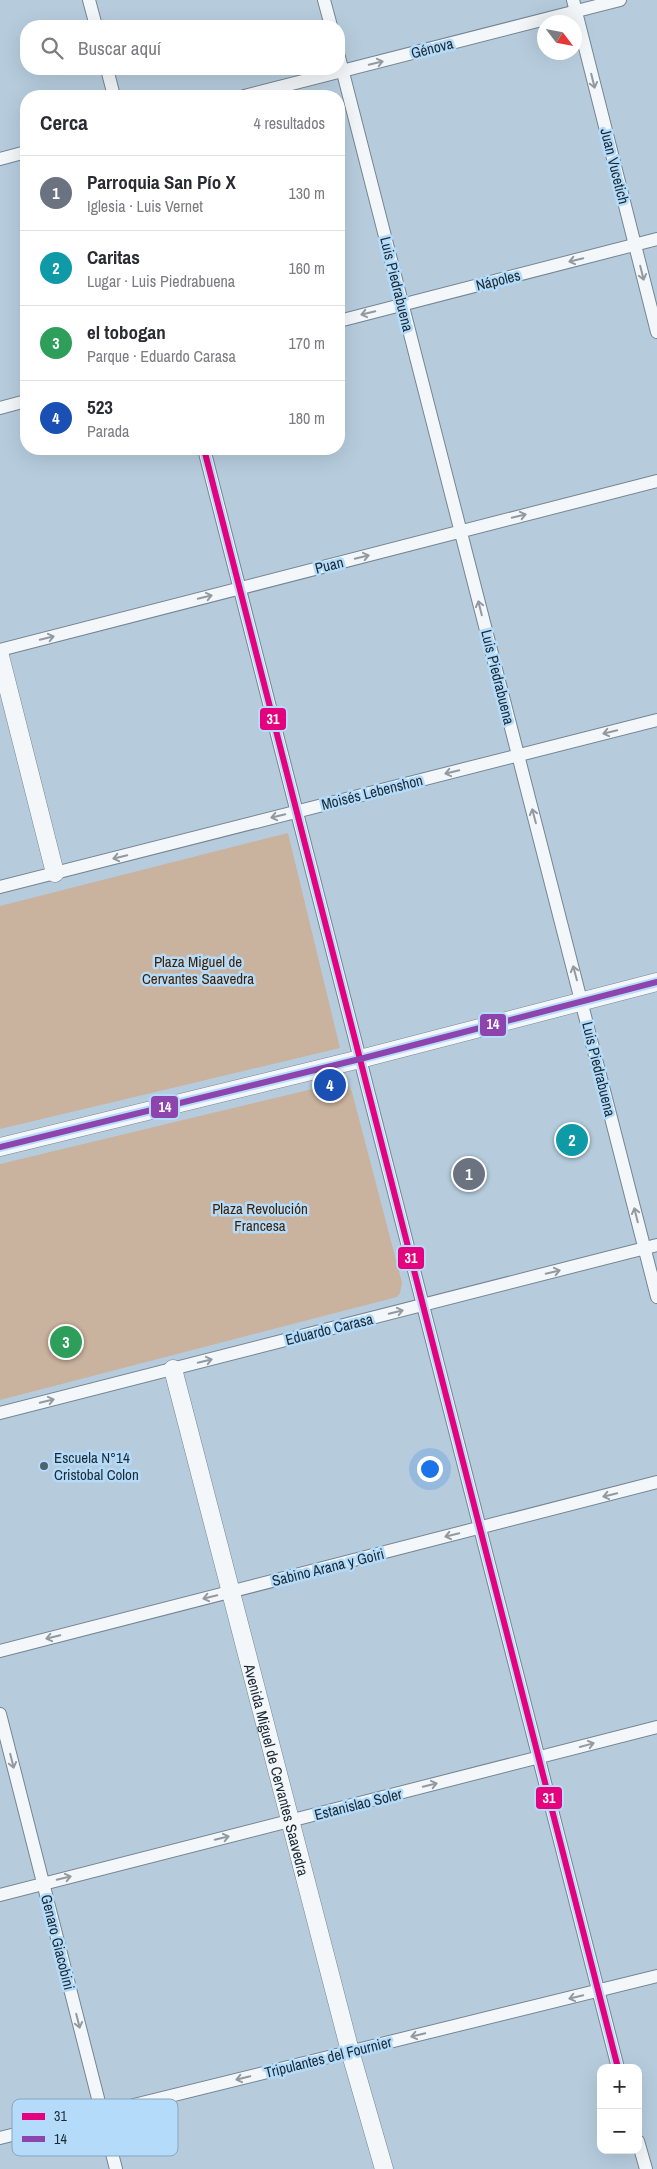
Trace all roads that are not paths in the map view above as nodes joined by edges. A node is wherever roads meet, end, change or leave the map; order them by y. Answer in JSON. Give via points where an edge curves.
{"nodes":[{"id":1,"x":89,"y":0,"type":"edge"},
{"id":2,"x":324,"y":0,"type":"edge"},
{"id":3,"x":620,"y":0,"type":"edge"},
{"id":4,"x":574,"y":6,"type":"edge"},
{"id":5,"x":94,"y":20,"type":"edge"},
{"id":6,"x":329,"y":20,"type":"edge"},
{"id":7,"x":345,"y":70,"type":"edge"},
{"id":8,"x":109,"y":75,"type":"edge"},
{"id":9,"x":326,"y":75,"type":"edge"},
{"id":10,"x":343,"y":75,"type":"edge"},
{"id":11,"x":112,"y":90,"type":"edge"},
{"id":12,"x":268,"y":90,"type":"edge"},
{"id":13,"x":20,"y":154,"type":"edge"},
{"id":14,"x":0,"y":159,"type":"edge"},
{"id":15,"x":657,"y":239,"type":"edge"},
{"id":16,"x":635,"y":245,"type":"junction"},
{"id":17,"x":402,"y":304,"type":"junction"},
{"id":18,"x":345,"y":319,"type":"edge"},
{"id":19,"x":657,"y":332,"type":"edge"},
{"id":20,"x":20,"y":403,"type":"edge"},
{"id":21,"x":0,"y":408,"type":"edge"},
{"id":22,"x":206,"y":455,"type":"edge"},
{"id":23,"x":657,"y":481,"type":"edge"},
{"id":24,"x":460,"y":531,"type":"junction"},
{"id":25,"x":239,"y":588,"type":"junction"},
{"id":26,"x":0,"y":650,"type":"edge"},
{"id":27,"x":0,"y":656,"type":"edge"},
{"id":28,"x":657,"y":720,"type":"edge"},
{"id":29,"x":518,"y":755,"type":"junction"},
{"id":30,"x":297,"y":812,"type":"junction"},
{"id":31,"x":55,"y":873,"type":"junction"},
{"id":32,"x":0,"y":887,"type":"edge"},
{"id":33,"x":657,"y":982,"type":"edge"},
{"id":34,"x":582,"y":1001,"type":"junction"},
{"id":35,"x":360,"y":1059,"type":"junction"},
{"id":36,"x":0,"y":1147,"type":"edge"},
{"id":37,"x":651,"y":1247,"type":"edge"},
{"id":38,"x":657,"y":1296,"type":"edge"},
{"id":39,"x":423,"y":1305,"type":"junction"},
{"id":40,"x":172,"y":1369,"type":"junction"},
{"id":41,"x":0,"y":1413,"type":"edge"},
{"id":42,"x":657,"y":1482,"type":"edge"},
{"id":43,"x":480,"y":1528,"type":"junction"},
{"id":44,"x":230,"y":1592,"type":"junction"},
{"id":45,"x":0,"y":1651,"type":"edge"},
{"id":46,"x":0,"y":1714,"type":"edge"},
{"id":47,"x":657,"y":1727,"type":"edge"},
{"id":48,"x":538,"y":1758,"type":"junction"},
{"id":49,"x":290,"y":1821,"type":"junction"},
{"id":50,"x":43,"y":1884,"type":"junction"},
{"id":51,"x":0,"y":1895,"type":"edge"},
{"id":52,"x":657,"y":1976,"type":"edge"},
{"id":53,"x":598,"y":1991,"type":"junction"},
{"id":54,"x":350,"y":2051,"type":"junction"},
{"id":55,"x":617,"y":2064,"type":"edge"},
{"id":56,"x":98,"y":2099,"type":"edge"},
{"id":57,"x":161,"y":2099,"type":"edge"},
{"id":58,"x":642,"y":2154,"type":"edge"},
{"id":59,"x":113,"y":2156,"type":"edge"},
{"id":60,"x":116,"y":2169,"type":"edge"},
{"id":61,"x":384,"y":2169,"type":"edge"},
{"id":62,"x":646,"y":2169,"type":"edge"}],
"edges":[{"from":1,"to":5,"type":"street"},
{"from":2,"to":6,"type":"street"},
{"from":3,"to":4,"type":"street","name":"Génova"},
{"from":7,"to":4,"type":"street","name":"Génova","one_way":true},
{"from":4,"to":16,"type":"street","name":"Juan Vucetich","one_way":true},
{"from":8,"to":11,"type":"street"},
{"from":9,"to":12,"type":"street","name":"Génova"},
{"from":10,"to":17,"type":"street","name":"Luis Piedrabuena"},
{"from":13,"to":14,"type":"street"},
{"from":15,"to":16,"type":"street","name":"Nápoles"},
{"from":16,"to":17,"type":"street","name":"Nápoles","one_way":true},
{"from":16,"to":19,"type":"street","name":"Juan Vucetich","one_way":true},
{"from":17,"to":18,"type":"street","name":"Nápoles","one_way":true},
{"from":17,"to":24,"type":"street","name":"Luis Piedrabuena"},
{"from":20,"to":21,"type":"street"},
{"from":22,"to":25,"type":"street"},
{"from":24,"to":23,"type":"street","name":"Puan","one_way":true},
{"from":25,"to":24,"type":"street","name":"Puan","one_way":true},
{"from":29,"to":24,"type":"street","name":"Luis Piedrabuena","one_way":true},
{"from":26,"to":25,"type":"street","name":"Puan","one_way":true},
{"from":25,"to":30,"type":"street"},
{"from":27,"to":31,"type":"street"},
{"from":28,"to":29,"type":"street","name":"Moisés Lebenshon","one_way":true},
{"from":29,"to":30,"type":"street","name":"Moisés Lebenshon","one_way":true},
{"from":34,"to":29,"type":"street","name":"Luis Piedrabuena","one_way":true},
{"from":30,"to":31,"type":"street","name":"Moisés Lebenshon","one_way":true},
{"from":30,"to":35,"type":"street"},
{"from":31,"to":32,"type":"street","name":"Moisés Lebenshon"},
{"from":33,"to":34,"type":"street"},
{"from":34,"to":35,"type":"street"},
{"from":37,"to":34,"type":"street","name":"Luis Piedrabuena","one_way":true},
{"from":35,"to":36,"type":"street"},
{"from":35,"to":39,"type":"street"},
{"from":37,"to":38,"type":"street","name":"Luis Piedrabuena"},
{"from":39,"to":37,"type":"street","name":"Eduardo Carasa","one_way":true},
{"from":40,"to":39,"type":"street","name":"Eduardo Carasa","one_way":true},
{"from":39,"to":43,"type":"street"},
{"from":41,"to":40,"type":"street","name":"Eduardo Carasa","one_way":true},
{"from":40,"to":44,"type":"street","name":"Avenida Miguel de Cervantes Saavedra"},
{"from":42,"to":43,"type":"street","name":"Sabino Arana y Goiri","one_way":true},
{"from":43,"to":44,"type":"street","name":"Sabino Arana y Goiri","one_way":true},
{"from":43,"to":48,"type":"street"},
{"from":44,"to":45,"type":"street","name":"Sabino Arana y Goiri","one_way":true},
{"from":44,"to":49,"type":"street","name":"Avenida Miguel de Cervantes Saavedra"},
{"from":46,"to":50,"type":"street","name":"Genaro Giacobini","one_way":true},
{"from":48,"to":47,"type":"street","name":"Estanislao Soler","one_way":true},
{"from":49,"to":48,"type":"street","name":"Estanislao Soler","one_way":true},
{"from":48,"to":53,"type":"street"},
{"from":50,"to":49,"type":"street","name":"Estanislao Soler","one_way":true},
{"from":49,"to":54,"type":"street","name":"Avenida Miguel de Cervantes Saavedra"},
{"from":50,"to":51,"type":"street","name":"Estanislao Soler"},
{"from":50,"to":56,"type":"street","name":"Genaro Giacobini","one_way":true},
{"from":52,"to":53,"type":"street","name":"Tripulantes del Fournier"},
{"from":53,"to":54,"type":"street","name":"Tripulantes del Fournier","one_way":true},
{"from":53,"to":55,"type":"street"},
{"from":54,"to":57,"type":"street","name":"Tripulantes del Fournier","one_way":true},
{"from":54,"to":61,"type":"street","name":"Avenida Miguel de Cervantes Saavedra"},
{"from":58,"to":62,"type":"street"},
{"from":59,"to":60,"type":"street","name":"Genaro Giacobini"}]}
